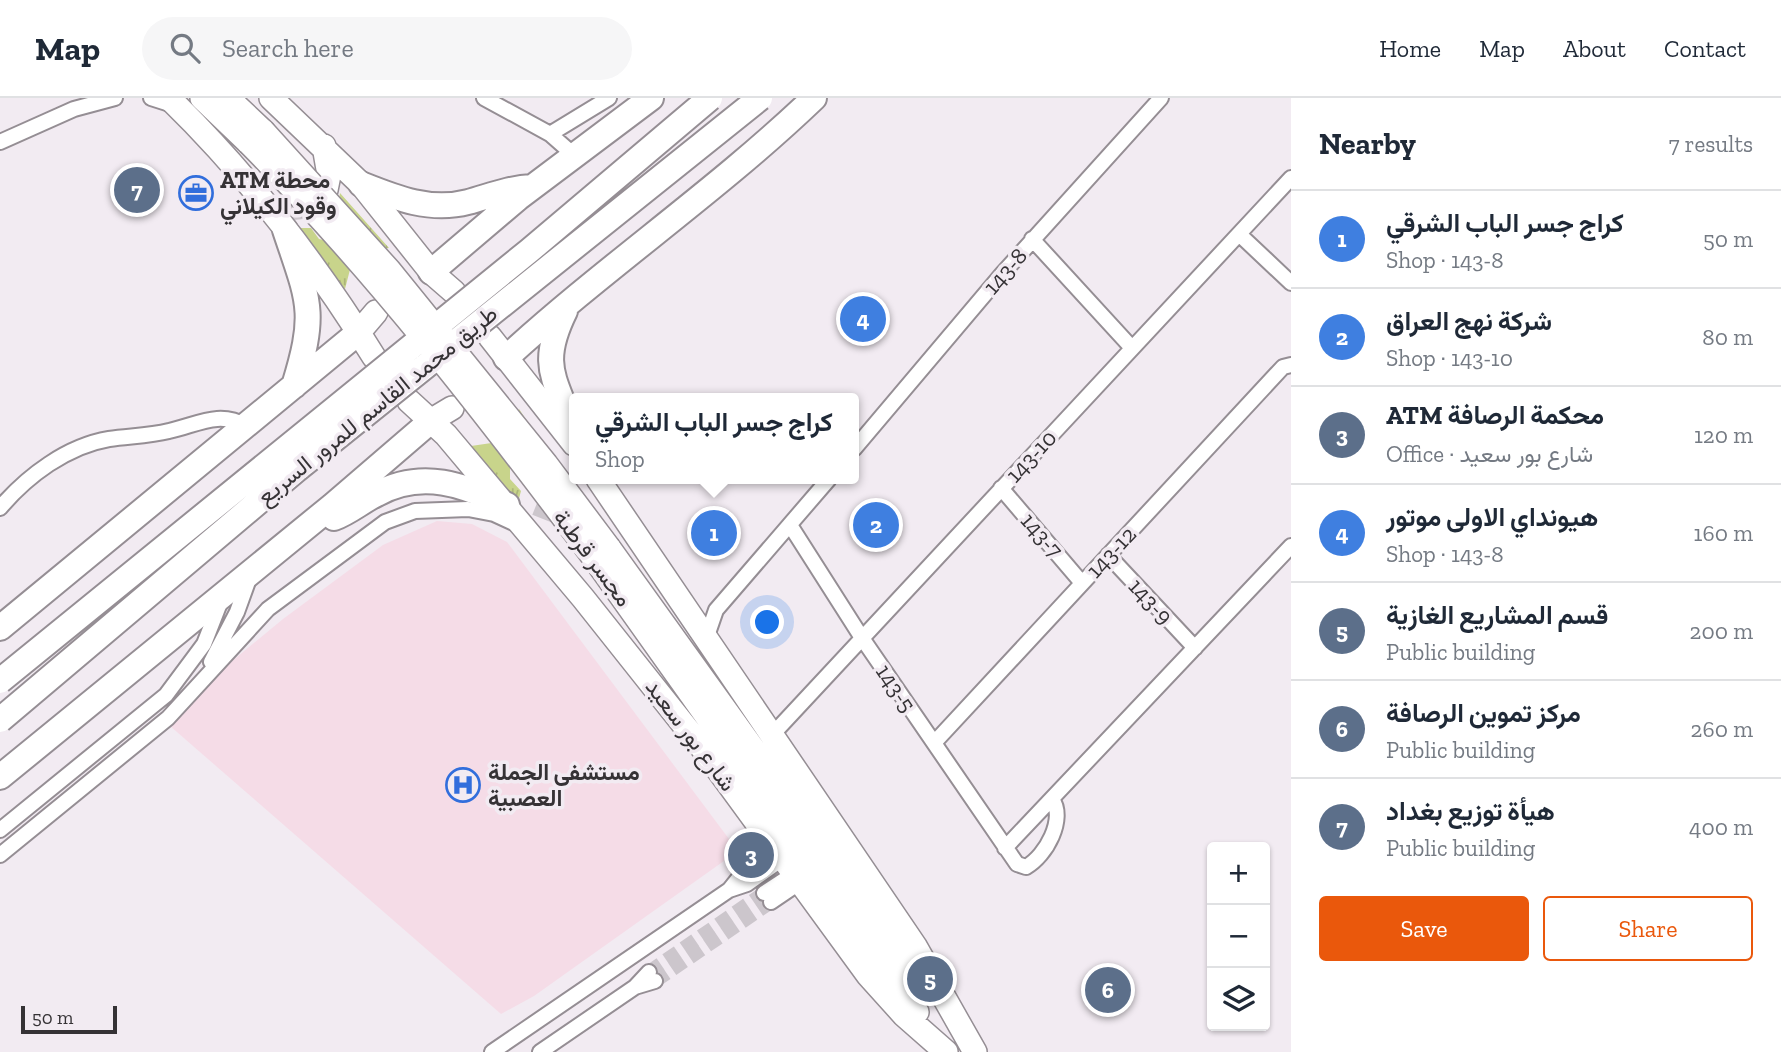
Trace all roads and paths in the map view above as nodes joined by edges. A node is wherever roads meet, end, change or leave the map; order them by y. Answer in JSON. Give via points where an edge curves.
{"nodes":[{"id":1,"x":115,"y":98,"type":"edge"},
{"id":2,"x":151,"y":98,"type":"edge"},
{"id":3,"x":202,"y":98,"type":"edge"},
{"id":4,"x":228,"y":98,"type":"edge"},
{"id":5,"x":271,"y":98,"type":"edge"},
{"id":6,"x":484,"y":98,"type":"edge"},
{"id":7,"x":609,"y":98,"type":"edge"},
{"id":8,"x":651,"y":98,"type":"edge"},
{"id":9,"x":710,"y":98,"type":"edge"},
{"id":10,"x":761,"y":98,"type":"edge"},
{"id":11,"x":814,"y":98,"type":"edge"},
{"id":12,"x":1161,"y":98,"type":"edge"},
{"id":13,"x":174,"y":102,"type":"edge"},
{"id":14,"x":503,"y":102,"type":"edge"},
{"id":15,"x":550,"y":134,"type":"junction"},
{"id":16,"x":256,"y":137,"type":"junction"},
{"id":17,"x":0,"y":142,"type":"edge"},
{"id":18,"x":324,"y":146,"type":"junction"},
{"id":19,"x":575,"y":156,"type":"junction"},
{"id":20,"x":1291,"y":178,"type":"edge"},
{"id":21,"x":361,"y":184,"type":"junction"},
{"id":22,"x":533,"y":187,"type":"junction"},
{"id":23,"x":326,"y":190,"type":"dead end"},
{"id":24,"x":286,"y":220,"type":"junction"},
{"id":25,"x":1239,"y":234,"type":"junction"},
{"id":26,"x":1032,"y":240,"type":"junction"},
{"id":27,"x":431,"y":272,"type":"junction"},
{"id":28,"x":1291,"y":283,"type":"edge"},
{"id":29,"x":407,"y":286,"type":"dead end"},
{"id":30,"x":454,"y":292,"type":"dead end"},
{"id":31,"x":570,"y":302,"type":"junction"},
{"id":32,"x":376,"y":312,"type":"dead end"},
{"id":33,"x":359,"y":332,"type":"junction"},
{"id":34,"x":490,"y":337,"type":"dead end"},
{"id":35,"x":1132,"y":348,"type":"junction"},
{"id":36,"x":374,"y":357,"type":"dead end"},
{"id":37,"x":506,"y":358,"type":"junction"},
{"id":38,"x":1291,"y":365,"type":"edge"},
{"id":39,"x":484,"y":382,"type":"dead end"},
{"id":40,"x":294,"y":386,"type":"junction"},
{"id":41,"x":409,"y":401,"type":"dead end"},
{"id":42,"x":442,"y":414,"type":"junction"},
{"id":43,"x":569,"y":422,"type":"edge"},
{"id":44,"x":246,"y":426,"type":"junction"},
{"id":45,"x":569,"y":437,"type":"edge"},
{"id":46,"x":859,"y":443,"type":"edge"},
{"id":47,"x":602,"y":484,"type":"edge"},
{"id":48,"x":825,"y":484,"type":"edge"},
{"id":49,"x":570,"y":487,"type":"dead end"},
{"id":50,"x":1001,"y":488,"type":"junction"},
{"id":51,"x":507,"y":505,"type":"junction"},
{"id":52,"x":0,"y":508,"type":"edge"},
{"id":53,"x":310,"y":524,"type":"junction"},
{"id":54,"x":536,"y":525,"type":"junction"},
{"id":55,"x":790,"y":525,"type":"junction"},
{"id":56,"x":1291,"y":546,"type":"edge"},
{"id":57,"x":601,"y":553,"type":"junction"},
{"id":58,"x":1108,"y":555,"type":"junction"},
{"id":59,"x":251,"y":572,"type":"junction"},
{"id":60,"x":1082,"y":583,"type":"junction"},
{"id":61,"x":223,"y":595,"type":"junction"},
{"id":62,"x":716,"y":610,"type":"junction"},
{"id":63,"x":689,"y":612,"type":"junction"},
{"id":64,"x":0,"y":628,"type":"edge"},
{"id":65,"x":862,"y":638,"type":"junction"},
{"id":66,"x":706,"y":639,"type":"junction"},
{"id":67,"x":1195,"y":648,"type":"junction"},
{"id":68,"x":0,"y":681,"type":"edge"},
{"id":69,"x":197,"y":688,"type":"junction"},
{"id":70,"x":0,"y":720,"type":"edge"},
{"id":71,"x":772,"y":735,"type":"junction"},
{"id":72,"x":934,"y":743,"type":"junction"},
{"id":73,"x":0,"y":777,"type":"edge"},
{"id":74,"x":1052,"y":799,"type":"junction"},
{"id":75,"x":0,"y":830,"type":"edge"},
{"id":76,"x":1005,"y":848,"type":"junction"},
{"id":77,"x":0,"y":855,"type":"edge"},
{"id":78,"x":788,"y":866,"type":"junction"},
{"id":79,"x":768,"y":898,"type":"tunnel mouth"},
{"id":80,"x":652,"y":976,"type":"tunnel mouth"},
{"id":81,"x":972,"y":1048,"type":"edge"},
{"id":82,"x":945,"y":1051,"type":"edge"},
{"id":83,"x":492,"y":1052,"type":"edge"},
{"id":84,"x":540,"y":1052,"type":"edge"}],
"edges":[{"from":1,"to":17,"type":"street","via":[[74,109]]},
{"from":2,"to":13,"type":"street"},
{"from":3,"to":16,"type":"main road","name":"مجسر قرطبة"},
{"from":4,"to":16,"type":"main road","name":"مجسر قرطبة"},
{"from":5,"to":18,"type":"main road"},
{"from":6,"to":14,"type":"street"},
{"from":7,"to":15,"type":"street"},
{"from":8,"to":19,"type":"highway"},
{"from":9,"to":68,"type":"highway","name":"طريق محمد القاسم للمرور السريع","bridge":true},
{"from":10,"to":70,"type":"highway","name":"طريق محمد القاسم للمرور السريع","bridge":true,"via":[[306,461]]},
{"from":11,"to":31,"type":"highway"},
{"from":12,"to":26,"type":"street","name":"143-8"},
{"from":13,"to":24,"type":"main road","via":[[256,195]]},
{"from":14,"to":15,"type":"street"},
{"from":15,"to":19,"type":"street"},
{"from":16,"to":57,"type":"main road","name":"مجسر قرطبة","bridge":true,"via":[[381,260],[546,464]]},
{"from":18,"to":21,"type":"main road"},
{"from":18,"to":23,"type":"main road","via":[[329,176]]},
{"from":19,"to":22,"type":"highway"},
{"from":20,"to":25,"type":"street","name":"143-10"},
{"from":21,"to":22,"type":"highway","via":[[411,203],[434,206]]},
{"from":21,"to":27,"type":"main road"},
{"from":22,"to":27,"type":"highway"},
{"from":24,"to":33,"type":"main road"},
{"from":24,"to":40,"type":"highway","via":[[310,315]]},
{"from":25,"to":28,"type":"street"},
{"from":25,"to":35,"type":"street","name":"143-10"},
{"from":26,"to":35,"type":"street"},
{"from":26,"to":46,"type":"street","name":"143-8"},
{"from":27,"to":29,"type":"main road"},
{"from":27,"to":30,"type":"main road"},
{"from":31,"to":37,"type":"highway"},
{"from":31,"to":43,"type":"highway","via":[[549,354]]},
{"from":32,"to":33,"type":"main road"},
{"from":33,"to":36,"type":"main road"},
{"from":33,"to":40,"type":"highway"},
{"from":34,"to":37,"type":"main road"},
{"from":35,"to":50,"type":"street","name":"143-10"},
{"from":37,"to":39,"type":"main road"},
{"from":37,"to":45,"type":"main road"},
{"from":38,"to":58,"type":"street","name":"143-12","via":[[1283,367]]},
{"from":40,"to":44,"type":"highway"},
{"from":41,"to":42,"type":"main road"},
{"from":42,"to":51,"type":"main road"},
{"from":42,"to":53,"type":"highway"},
{"from":44,"to":52,"type":"street","via":[[221,417],[84,446],[43,468]]},
{"from":44,"to":64,"type":"highway"},
{"from":47,"to":49,"type":"main road"},
{"from":47,"to":63,"type":"main road"},
{"from":48,"to":55,"type":"street"},
{"from":50,"to":60,"type":"street","name":"143-7"},
{"from":50,"to":65,"type":"street","name":"143-10"},
{"from":51,"to":53,"type":"highway","via":[[459,484],[423,481],[388,488],[339,516]]},
{"from":51,"to":54,"type":"main road"},
{"from":53,"to":59,"type":"highway"},
{"from":54,"to":69,"type":"street","via":[[468,509],[415,511],[392,518],[268,609]]},
{"from":54,"to":78,"type":"main road","name":"شارع بور سعيد","via":[[546,552],[703,749]]},
{"from":55,"to":62,"type":"street"},
{"from":55,"to":65,"type":"street","name":"143-5"},
{"from":56,"to":67,"type":"street"},
{"from":57,"to":81,"type":"main road","name":"مجسر قرطبة"},
{"from":57,"to":82,"type":"main road","name":"مجسر قرطبة"},
{"from":58,"to":60,"type":"street","name":"143-12"},
{"from":58,"to":67,"type":"street","name":"143-9"},
{"from":59,"to":61,"type":"highway"},
{"from":59,"to":69,"type":"street","via":[[233,622]]},
{"from":60,"to":72,"type":"street","name":"143-12"},
{"from":61,"to":73,"type":"highway"},
{"from":61,"to":75,"type":"street","via":[[204,644],[171,690]]},
{"from":62,"to":63,"type":"street"},
{"from":62,"to":66,"type":"street"},
{"from":63,"to":66,"type":"main road"},
{"from":65,"to":71,"type":"street","name":"143-10"},
{"from":65,"to":72,"type":"street","name":"143-5"},
{"from":66,"to":71,"type":"main road"},
{"from":67,"to":74,"type":"street"},
{"from":69,"to":77,"type":"street","via":[[154,730]]},
{"from":71,"to":81,"type":"main road","via":[[915,946]]},
{"from":72,"to":76,"type":"street","name":"143-5"},
{"from":74,"to":76,"type":"street"},
{"from":74,"to":76,"type":"street","via":[[1059,811],[1058,823],[1035,862],[1026,867],[1017,864]]},
{"from":78,"to":79,"type":"street"},
{"from":78,"to":82,"type":"main road","name":"شارع بور سعيد","via":[[886,995]]},
{"from":78,"to":83,"type":"street","via":[[741,876],[729,890]]},
{"from":80,"to":84,"type":"street"}]}
